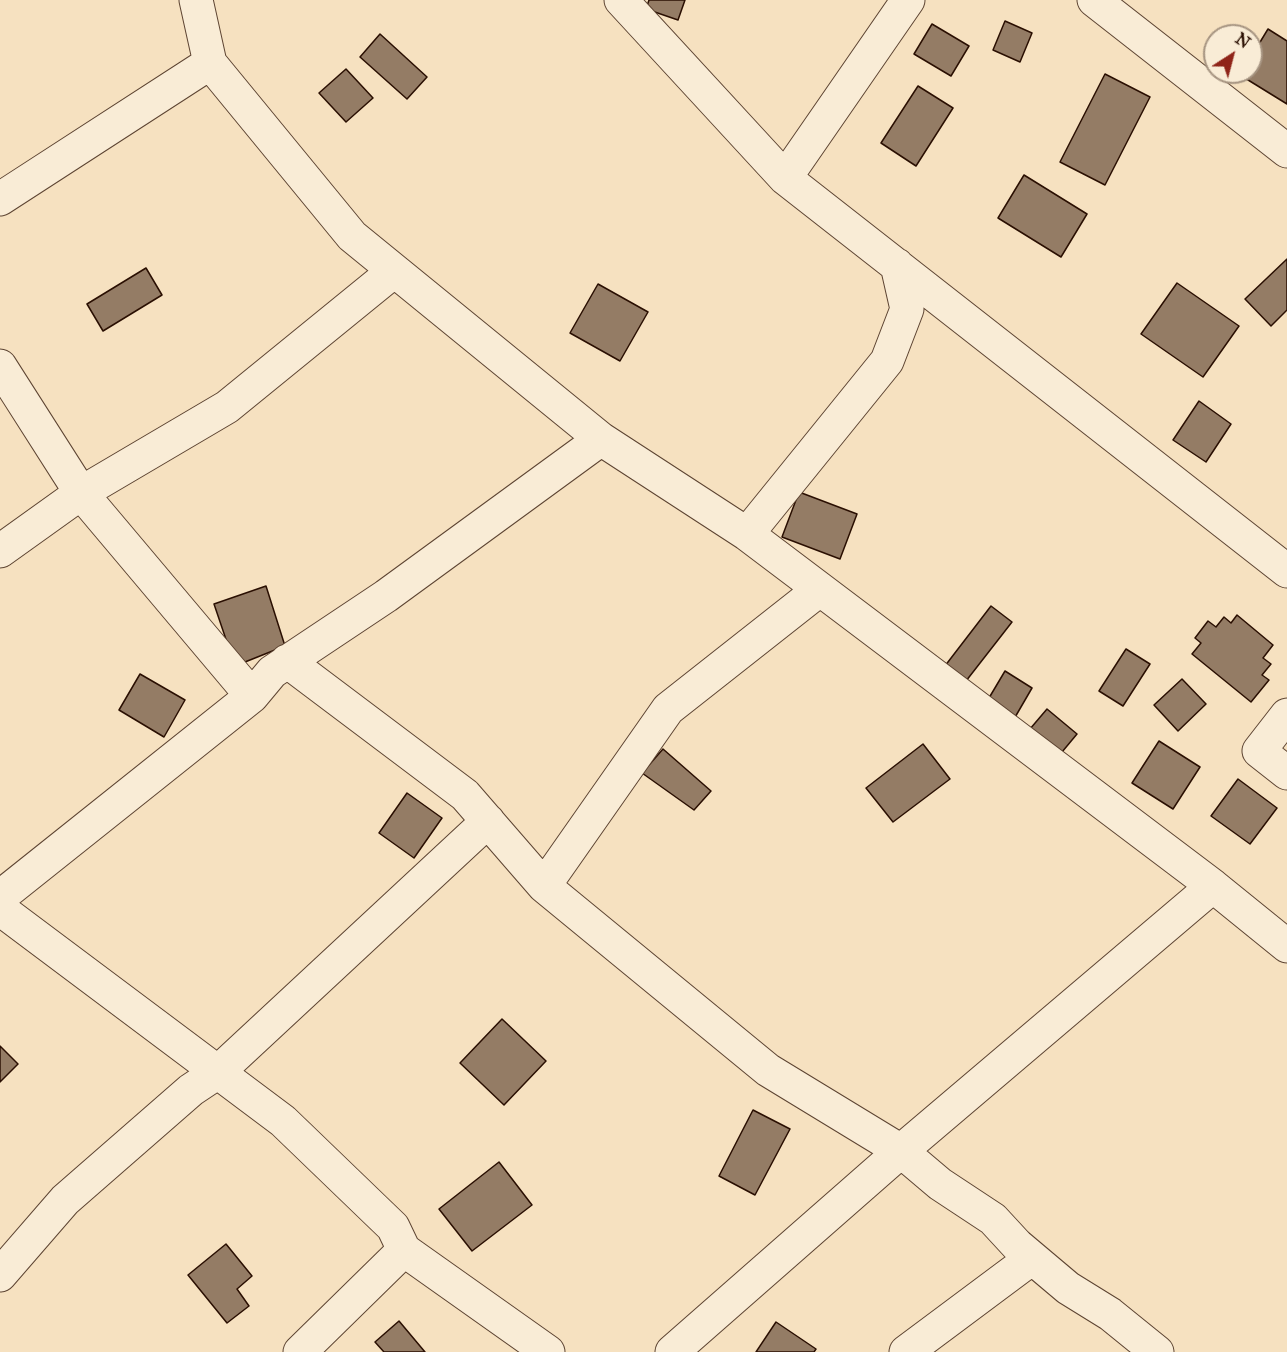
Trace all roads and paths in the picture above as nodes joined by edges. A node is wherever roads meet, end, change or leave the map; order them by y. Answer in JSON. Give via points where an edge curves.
{"nodes":[{"id":1,"x":196,"y":0,"type":"edge"},
{"id":2,"x":621,"y":0,"type":"edge"},
{"id":3,"x":908,"y":0,"type":"edge"},
{"id":4,"x":1094,"y":0,"type":"edge"},
{"id":5,"x":210,"y":63,"type":"junction"},
{"id":6,"x":1287,"y":151,"type":"edge"},
{"id":7,"x":785,"y":178,"type":"junction"},
{"id":8,"x":0,"y":199,"type":"edge"},
{"id":9,"x":897,"y":266,"type":"junction"},
{"id":10,"x":394,"y":271,"type":"junction"},
{"id":11,"x":0,"y":366,"type":"edge"},
{"id":12,"x":602,"y":439,"type":"junction"},
{"id":13,"x":81,"y":493,"type":"junction"},
{"id":14,"x":747,"y":534,"type":"junction"},
{"id":15,"x":0,"y":551,"type":"edge"},
{"id":16,"x":1287,"y":571,"type":"edge"},
{"id":17,"x":819,"y":590,"type":"junction"},
{"id":18,"x":287,"y":661,"type":"junction"},
{"id":19,"x":252,"y":696,"type":"junction"},
{"id":20,"x":1287,"y":714,"type":"edge"},
{"id":21,"x":1287,"y":773,"type":"edge"},
{"id":22,"x":488,"y":821,"type":"junction"},
{"id":23,"x":544,"y":886,"type":"junction"},
{"id":24,"x":1212,"y":886,"type":"junction"},
{"id":25,"x":0,"y":897,"type":"edge"},
{"id":26,"x":0,"y":909,"type":"edge"},
{"id":27,"x":1287,"y":946,"type":"edge"},
{"id":28,"x":218,"y":1072,"type":"junction"},
{"id":29,"x":901,"y":1151,"type":"junction"},
{"id":30,"x":404,"y":1250,"type":"junction"},
{"id":31,"x":1032,"y":1258,"type":"junction"},
{"id":32,"x":0,"y":1275,"type":"edge"},
{"id":33,"x":686,"y":1348,"type":"edge"},
{"id":34,"x":300,"y":1352,"type":"edge"},
{"id":35,"x":548,"y":1352,"type":"edge"},
{"id":36,"x":906,"y":1352,"type":"edge"},
{"id":37,"x":1157,"y":1352,"type":"edge"}],
"edges":[{"from":1,"to":5,"type":"street"},
{"from":2,"to":7,"type":"street"},
{"from":3,"to":7,"type":"street"},
{"from":4,"to":6,"type":"street"},
{"from":5,"to":8,"type":"street"},
{"from":5,"to":10,"type":"street","via":[[352,236]]},
{"from":7,"to":9,"type":"street"},
{"from":9,"to":14,"type":"street","via":[[907,309],[887,361]]},
{"from":9,"to":16,"type":"street"},
{"from":10,"to":12,"type":"street"},
{"from":10,"to":13,"type":"street","via":[[227,407]]},
{"from":11,"to":13,"type":"street"},
{"from":12,"to":14,"type":"street"},
{"from":12,"to":18,"type":"street","via":[[386,596]]},
{"from":13,"to":15,"type":"street"},
{"from":13,"to":19,"type":"street"},
{"from":14,"to":17,"type":"street"},
{"from":17,"to":23,"type":"street","via":[[668,710]]},
{"from":17,"to":24,"type":"street"},
{"from":18,"to":19,"type":"street"},
{"from":18,"to":22,"type":"street","via":[[465,795]]},
{"from":19,"to":25,"type":"street"},
{"from":20,"to":21,"type":"street","via":[[1259,751]]},
{"from":22,"to":23,"type":"street"},
{"from":22,"to":28,"type":"street"},
{"from":23,"to":29,"type":"street","via":[[768,1070]]},
{"from":24,"to":27,"type":"street"},
{"from":24,"to":29,"type":"street"},
{"from":26,"to":28,"type":"street"},
{"from":28,"to":30,"type":"street","via":[[284,1120],[393,1227]]},
{"from":28,"to":32,"type":"street","via":[[191,1090],[65,1200]]},
{"from":29,"to":31,"type":"street","via":[[940,1184],[993,1219]]},
{"from":29,"to":33,"type":"street"},
{"from":30,"to":34,"type":"street"},
{"from":30,"to":35,"type":"street"},
{"from":31,"to":36,"type":"street"},
{"from":31,"to":37,"type":"street"}]}
